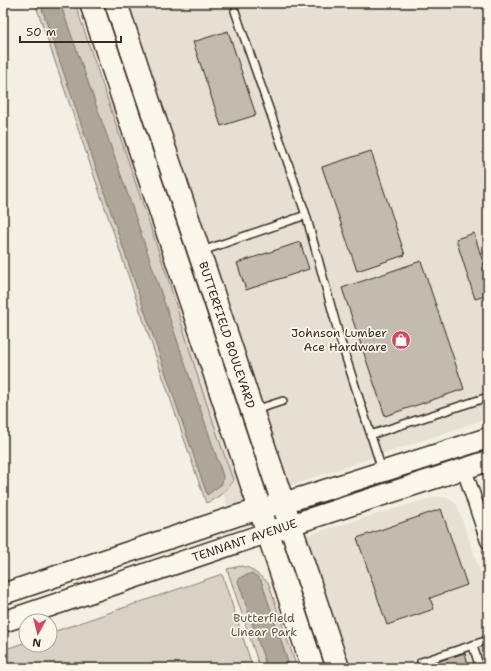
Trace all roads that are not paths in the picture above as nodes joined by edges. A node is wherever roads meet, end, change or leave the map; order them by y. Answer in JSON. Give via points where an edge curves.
{"nodes":[{"id":1,"x":91,"y":3,"type":"edge"},
{"id":2,"x":116,"y":3,"type":"edge"},
{"id":3,"x":235,"y":11,"type":"dead end"},
{"id":4,"x":306,"y":215,"type":"junction"},
{"id":5,"x":199,"y":252,"type":"junction"},
{"id":6,"x":488,"y":397,"type":"edge"},
{"id":7,"x":283,"y":401,"type":"dead end"},
{"id":8,"x":252,"y":411,"type":"junction"},
{"id":9,"x":370,"y":434,"type":"junction"},
{"id":10,"x":488,"y":438,"type":"edge"},
{"id":11,"x":488,"y":461,"type":"edge"},
{"id":12,"x":464,"y":469,"type":"junction"},
{"id":13,"x":382,"y":472,"type":"junction"},
{"id":14,"x":283,"y":503,"type":"junction"},
{"id":15,"x":260,"y":509,"type":"junction"},
{"id":16,"x":290,"y":525,"type":"junction"},
{"id":17,"x":268,"y":533,"type":"junction"},
{"id":18,"x":488,"y":541,"type":"edge"},
{"id":19,"x":3,"y":594,"type":"edge"},
{"id":20,"x":3,"y":622,"type":"edge"},
{"id":21,"x":488,"y":640,"type":"edge"},
{"id":22,"x":473,"y":646,"type":"junction"},
{"id":23,"x":313,"y":668,"type":"edge"},
{"id":24,"x":338,"y":668,"type":"edge"},
{"id":25,"x":423,"y":668,"type":"edge"},
{"id":26,"x":480,"y":668,"type":"edge"}],
"edges":[{"from":1,"to":15,"type":"main road","name":"BUTTERFIELD BOULEVARD"},
{"from":2,"to":5,"type":"main road","name":"BUTTERFIELD BOULEVARD"},
{"from":3,"to":4,"type":"lane"},
{"from":4,"to":5,"type":"lane"},
{"from":4,"to":9,"type":"lane","via":[[340,339]]},
{"from":5,"to":8,"type":"main road","name":"BUTTERFIELD BOULEVARD"},
{"from":6,"to":9,"type":"lane"},
{"from":7,"to":8,"type":"lane"},
{"from":8,"to":14,"type":"main road","name":"BUTTERFIELD BOULEVARD"},
{"from":9,"to":13,"type":"lane"},
{"from":10,"to":13,"type":"main road","name":"TENNANT AVENUE"},
{"from":11,"to":12,"type":"main road","name":"TENNANT AVENUE"},
{"from":12,"to":16,"type":"main road","name":"TENNANT AVENUE"},
{"from":12,"to":18,"type":"street"},
{"from":13,"to":14,"type":"main road","name":"TENNANT AVENUE"},
{"from":14,"to":15,"type":"main road","name":"TENNANT AVENUE"},
{"from":14,"to":16,"type":"main road","name":"BUTTERFIELD BOULEVARD"},
{"from":15,"to":17,"type":"main road","name":"BUTTERFIELD BOULEVARD"},
{"from":15,"to":19,"type":"main road","name":"TENNANT AVENUE"},
{"from":16,"to":17,"type":"main road","name":"TENNANT AVENUE"},
{"from":16,"to":24,"type":"main road","name":"BUTTERFIELD BOULEVARD"},
{"from":17,"to":20,"type":"main road","name":"TENNANT AVENUE"},
{"from":17,"to":23,"type":"main road","name":"BUTTERFIELD BOULEVARD"},
{"from":21,"to":22,"type":"lane"},
{"from":22,"to":25,"type":"lane","via":[[421,662]]},
{"from":22,"to":26,"type":"lane"}]}
